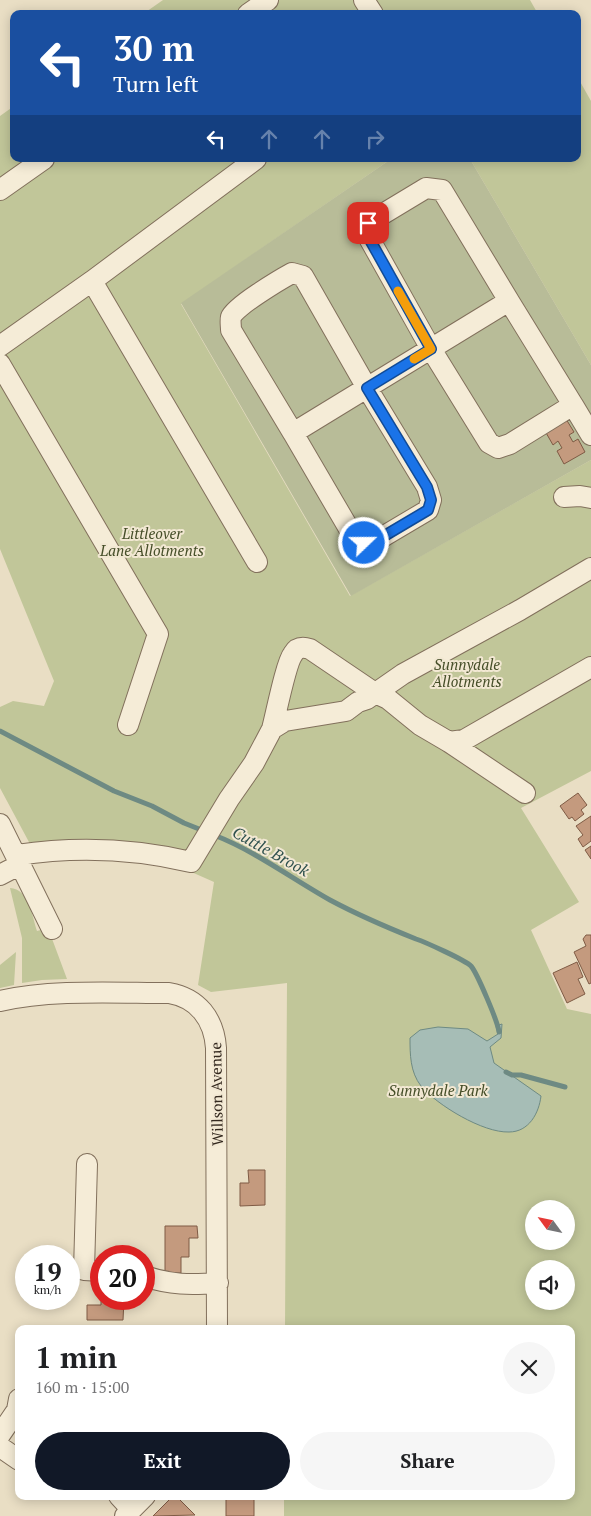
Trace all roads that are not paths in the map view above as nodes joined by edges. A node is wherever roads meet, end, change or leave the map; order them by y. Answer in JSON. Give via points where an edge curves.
{"nodes":[{"id":1,"x":268,"y":0,"type":"edge"},
{"id":2,"x":254,"y":10,"type":"edge"},
{"id":3,"x":40,"y":162,"type":"edge"},
{"id":4,"x":252,"y":162,"type":"edge"},
{"id":5,"x":0,"y":190,"type":"edge"},
{"id":6,"x":92,"y":281,"type":"junction"},
{"id":7,"x":509,"y":300,"type":"junction"},
{"id":8,"x":0,"y":346,"type":"edge"},
{"id":9,"x":431,"y":349,"type":"junction"},
{"id":10,"x":0,"y":364,"type":"edge"},
{"id":11,"x":367,"y":388,"type":"junction"},
{"id":12,"x":573,"y":405,"type":"junction"},
{"id":13,"x":293,"y":433,"type":"junction"},
{"id":14,"x":591,"y":435,"type":"edge"},
{"id":15,"x":564,"y":497,"type":"dead end"},
{"id":16,"x":591,"y":498,"type":"edge"},
{"id":17,"x":258,"y":562,"type":"dead end"},
{"id":18,"x":591,"y":568,"type":"edge"},
{"id":19,"x":591,"y":667,"type":"edge"},
{"id":20,"x":375,"y":693,"type":"junction"},
{"id":21,"x":128,"y":725,"type":"dead end"},
{"id":22,"x":272,"y":729,"type":"junction"},
{"id":23,"x":449,"y":742,"type":"junction"},
{"id":24,"x":525,"y":793,"type":"dead end"},
{"id":25,"x":0,"y":824,"type":"edge"},
{"id":26,"x":19,"y":859,"type":"junction"},
{"id":27,"x":0,"y":875,"type":"edge"},
{"id":28,"x":52,"y":929,"type":"dead end"},
{"id":29,"x":0,"y":1001,"type":"edge"},
{"id":30,"x":87,"y":1164,"type":"dead end"},
{"id":31,"x":90,"y":1270,"type":"edge"},
{"id":32,"x":155,"y":1280,"type":"edge"},
{"id":33,"x":218,"y":1283,"type":"junction"},
{"id":34,"x":217,"y":1325,"type":"edge"},
{"id":35,"x":15,"y":1409,"type":"edge"},
{"id":36,"x":0,"y":1435,"type":"edge"},
{"id":37,"x":0,"y":1447,"type":"edge"},
{"id":38,"x":15,"y":1457,"type":"edge"}],
"edges":[{"from":1,"to":2,"type":"street"},
{"from":3,"to":5,"type":"street"},
{"from":4,"to":6,"type":"street"},
{"from":6,"to":8,"type":"street"},
{"from":6,"to":17,"type":"street"},
{"from":7,"to":9,"type":"street"},
{"from":7,"to":9,"type":"street","via":[[442,190],[426,188],[368,223],[365,231]]},
{"from":7,"to":12,"type":"street"},
{"from":9,"to":11,"type":"street"},
{"from":9,"to":12,"type":"street","via":[[489,443],[498,448]]},
{"from":10,"to":21,"type":"street","via":[[158,634]]},
{"from":11,"to":13,"type":"street"},
{"from":11,"to":13,"type":"street","via":[[427,487],[431,500],[428,510],[374,542],[364,543],[352,534]]},
{"from":11,"to":13,"type":"street","via":[[303,276],[292,273],[279,280],[236,310],[230,318],[231,330]]},
{"from":12,"to":14,"type":"street"},
{"from":15,"to":16,"type":"street"},
{"from":18,"to":20,"type":"street"},
{"from":19,"to":23,"type":"street","via":[[464,740]]},
{"from":20,"to":22,"type":"street","via":[[346,711],[285,721]]},
{"from":20,"to":22,"type":"street","via":[[310,649],[298,649],[290,659]]},
{"from":20,"to":23,"type":"street"},
{"from":22,"to":26,"type":"street","via":[[254,764],[191,862],[157,854],[83,848]]},
{"from":23,"to":24,"type":"street"},
{"from":25,"to":26,"type":"street"},
{"from":26,"to":27,"type":"street"},
{"from":26,"to":28,"type":"street"},
{"from":29,"to":33,"type":"street","name":"Willson Avenue","via":[[77,993],[169,993],[192,1001],[205,1013],[214,1031],[216,1048]]},
{"from":30,"to":31,"type":"street","via":[[84,1270]]},
{"from":32,"to":33,"type":"street","via":[[185,1285]]},
{"from":33,"to":34,"type":"street","name":"Willson Avenue"},
{"from":35,"to":36,"type":"street"},
{"from":37,"to":38,"type":"street"}]}
